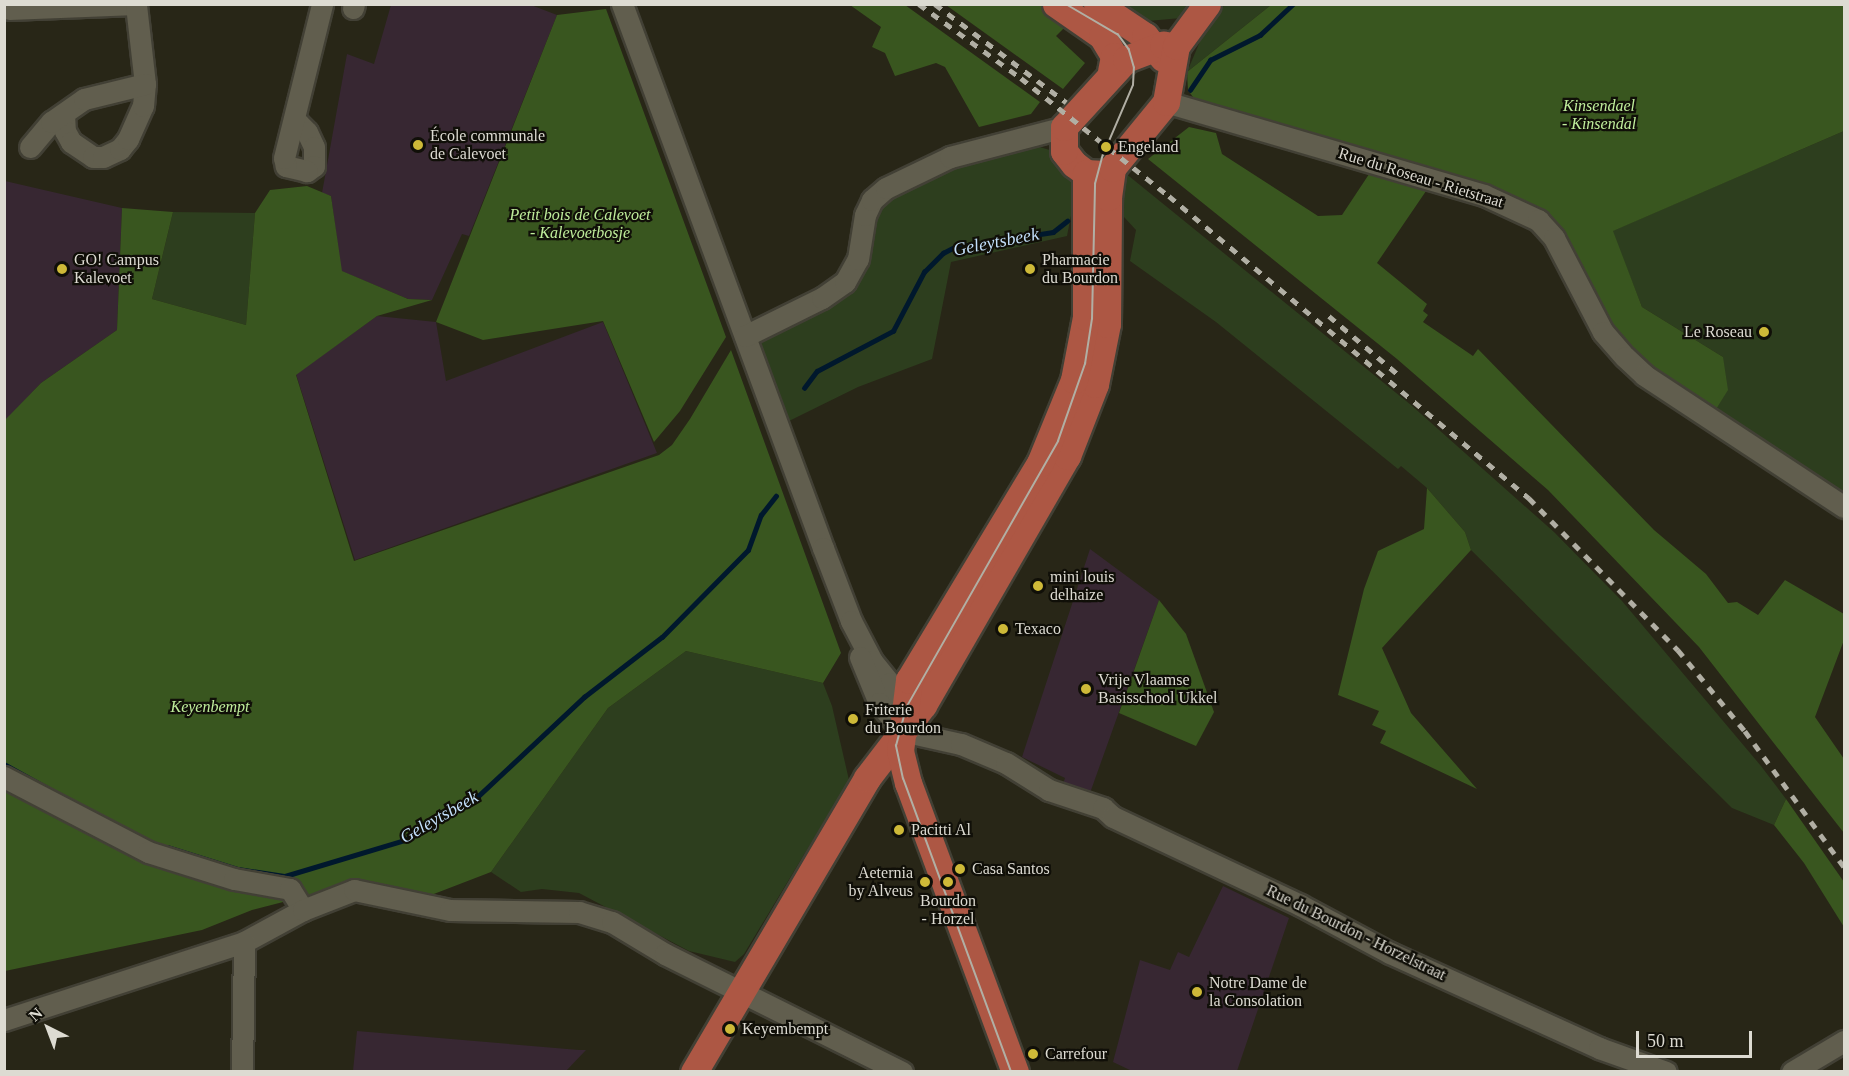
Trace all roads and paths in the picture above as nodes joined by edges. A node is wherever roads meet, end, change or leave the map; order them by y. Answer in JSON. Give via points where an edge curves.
{"nodes":[{"id":1,"x":322,"y":4,"type":"edge"},
{"id":2,"x":622,"y":4,"type":"edge"},
{"id":3,"x":1056,"y":4,"type":"edge"},
{"id":4,"x":1097,"y":4,"type":"edge"},
{"id":5,"x":1207,"y":4,"type":"edge"},
{"id":6,"x":136,"y":5,"type":"edge"},
{"id":7,"x":9,"y":9,"type":"dead end"},
{"id":8,"x":1168,"y":55,"type":"junction"},
{"id":9,"x":1111,"y":71,"type":"junction"},
{"id":10,"x":145,"y":84,"type":"junction"},
{"id":11,"x":1166,"y":102,"type":"junction"},
{"id":12,"x":64,"y":114,"type":"junction"},
{"id":13,"x":294,"y":119,"type":"dead end"},
{"id":14,"x":1064,"y":127,"type":"junction"},
{"id":15,"x":30,"y":147,"type":"dead end"},
{"id":16,"x":1112,"y":168,"type":"junction"},
{"id":17,"x":1086,"y":173,"type":"junction"},
{"id":18,"x":745,"y":336,"type":"junction"},
{"id":19,"x":1845,"y":507,"type":"edge"},
{"id":20,"x":851,"y":621,"type":"junction"},
{"id":21,"x":899,"y":682,"type":"junction"},
{"id":22,"x":902,"y":731,"type":"junction"},
{"id":23,"x":4,"y":777,"type":"edge"},
{"id":24,"x":303,"y":910,"type":"junction"},
{"id":25,"x":244,"y":942,"type":"junction"},
{"id":26,"x":741,"y":992,"type":"junction"},
{"id":27,"x":4,"y":1020,"type":"edge"},
{"id":28,"x":1845,"y":1041,"type":"edge"},
{"id":29,"x":1812,"y":1065,"type":"edge"},
{"id":30,"x":242,"y":1071,"type":"edge"},
{"id":31,"x":694,"y":1071,"type":"edge"},
{"id":32,"x":902,"y":1071,"type":"edge"},
{"id":33,"x":1015,"y":1071,"type":"edge"},
{"id":34,"x":1666,"y":1071,"type":"edge"},
{"id":35,"x":1792,"y":1071,"type":"edge"}],
"edges":[{"from":1,"to":13,"type":"street"},
{"from":2,"to":18,"type":"street"},
{"from":3,"to":9,"type":"main road","via":[[1102,36],[1114,56]]},
{"from":4,"to":8,"type":"main road"},
{"from":5,"to":8,"type":"main road"},
{"from":6,"to":7,"type":"street"},
{"from":6,"to":10,"type":"street"},
{"from":8,"to":9,"type":"main road","via":[[1135,53]]},
{"from":8,"to":11,"type":"main road"},
{"from":9,"to":14,"type":"main road"},
{"from":10,"to":12,"type":"street","via":[[84,99]]},
{"from":10,"to":12,"type":"street","via":[[143,106],[129,139],[103,157],[80,152],[65,131]]},
{"from":11,"to":16,"type":"main road"},
{"from":11,"to":19,"type":"street","name":"Rue du Roseau - Rietstraat","via":[[1484,195],[1538,220],[1554,238],[1603,332],[1644,375]]},
{"from":12,"to":15,"type":"street","via":[[51,122]]},
{"from":14,"to":17,"type":"main road","via":[[1065,151]]},
{"from":14,"to":18,"type":"street","via":[[950,157],[886,188],[872,200],[865,215],[858,259],[845,282],[822,298]]},
{"from":16,"to":17,"type":"main road","via":[[1100,175]]},
{"from":16,"to":22,"type":"main road","via":[[1108,197],[1107,324],[1095,384],[1081,426],[1025,531],[923,705]]},
{"from":17,"to":21,"type":"main road","via":[[1086,317],[1074,380],[1062,415],[1040,463]]},
{"from":18,"to":20,"type":"street"},
{"from":20,"to":21,"type":"street","via":[[872,661]]},
{"from":20,"to":22,"type":"street","via":[[863,670],[879,703]]},
{"from":21,"to":22,"type":"main road"},
{"from":22,"to":26,"type":"main road","via":[[867,778]]},
{"from":22,"to":33,"type":"main road","via":[[900,751],[908,783]]},
{"from":22,"to":34,"type":"street","name":"Rue du Bourdon - Horzelstraat","via":[[946,740],[1019,769],[1049,790],[1102,808],[1113,817],[1300,905],[1390,953],[1599,1048]]},
{"from":23,"to":24,"type":"street","via":[[148,852],[234,879],[290,889]]},
{"from":24,"to":25,"type":"street"},
{"from":24,"to":26,"type":"street","via":[[354,890],[450,910],[579,912],[612,922],[664,954]]},
{"from":25,"to":27,"type":"street"},
{"from":25,"to":30,"type":"street"},
{"from":26,"to":31,"type":"main road"},
{"from":26,"to":32,"type":"street"},
{"from":28,"to":29,"type":"street"},
{"from":29,"to":35,"type":"street"}]}
